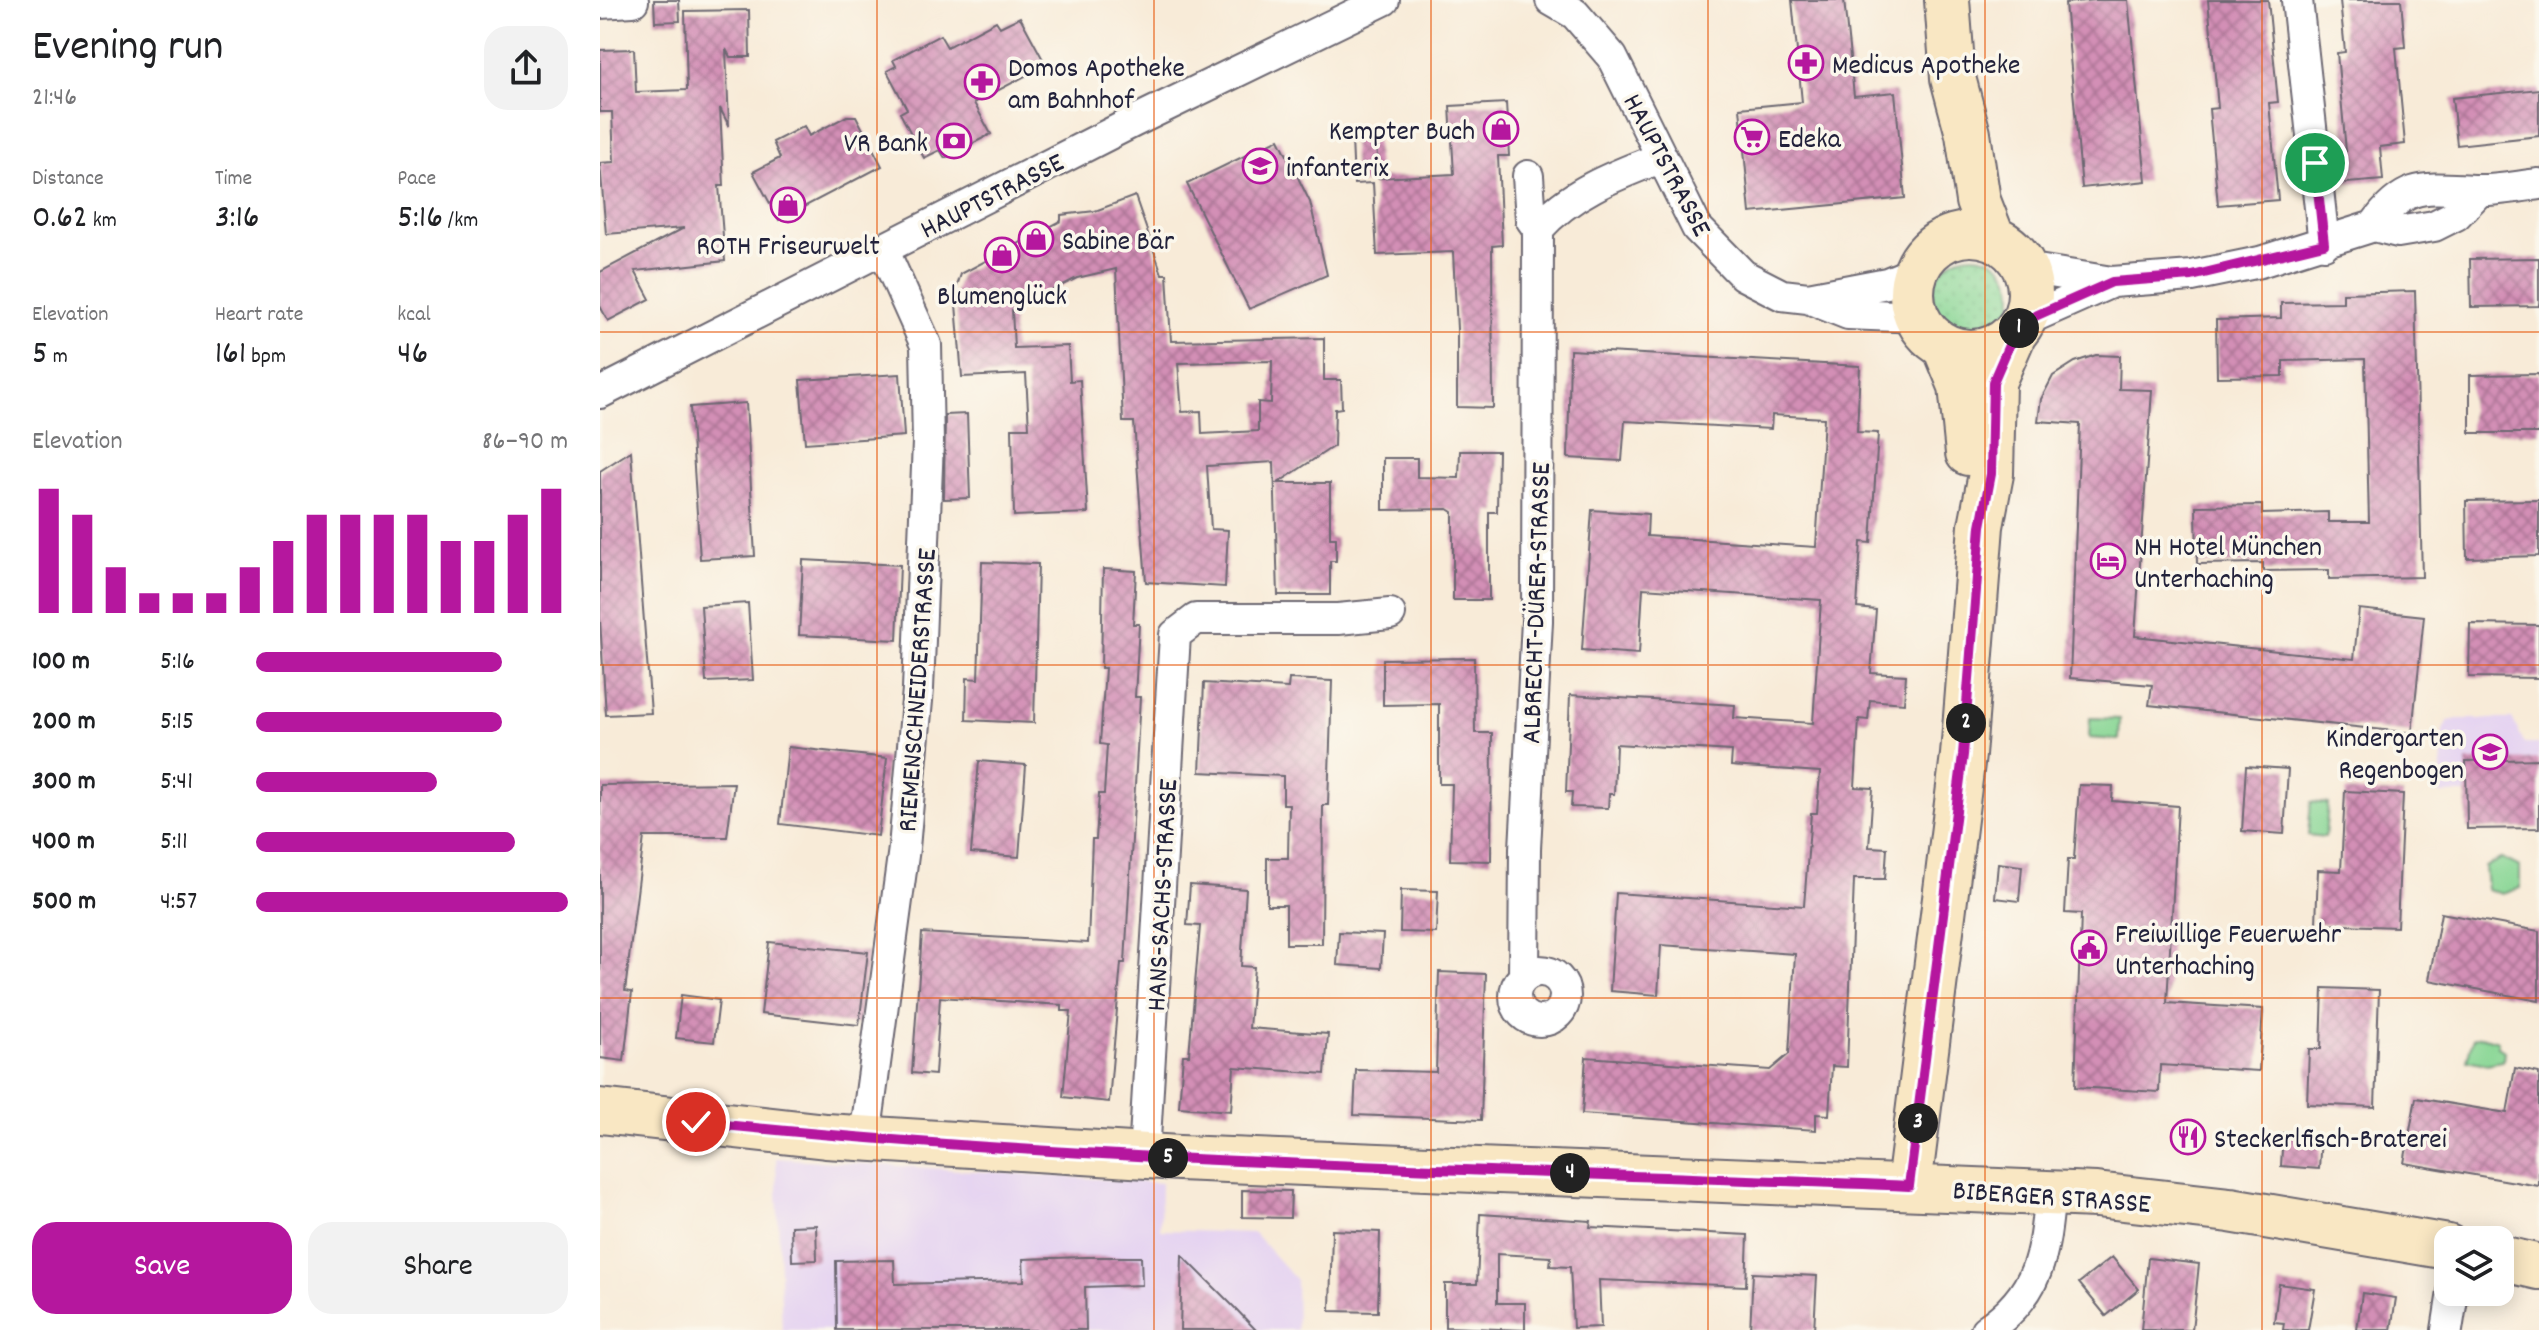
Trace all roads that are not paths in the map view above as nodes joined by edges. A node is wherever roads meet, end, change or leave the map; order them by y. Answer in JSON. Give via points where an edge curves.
{"nodes":[{"id":1,"x":1384,"y":0,"type":"edge"},
{"id":2,"x":1551,"y":0,"type":"edge"},
{"id":3,"x":1947,"y":0,"type":"edge"},
{"id":4,"x":2297,"y":0,"type":"edge"},
{"id":5,"x":633,"y":1,"type":"edge"},
{"id":6,"x":600,"y":3,"type":"edge"},
{"id":7,"x":1953,"y":78,"type":"junction"},
{"id":8,"x":1660,"y":158,"type":"junction"},
{"id":9,"x":2539,"y":184,"type":"edge"},
{"id":10,"x":1565,"y":203,"type":"junction"},
{"id":11,"x":1538,"y":229,"type":"junction"},
{"id":12,"x":1992,"y":237,"type":"junction"},
{"id":13,"x":2324,"y":244,"type":"junction"},
{"id":14,"x":883,"y":249,"type":"junction"},
{"id":15,"x":1929,"y":256,"type":"junction"},
{"id":16,"x":2025,"y":268,"type":"junction"},
{"id":17,"x":2112,"y":282,"type":"junction"},
{"id":18,"x":1808,"y":298,"type":"junction"},
{"id":19,"x":2018,"y":329,"type":"junction"},
{"id":20,"x":1932,"y":332,"type":"junction"},
{"id":21,"x":600,"y":393,"type":"edge"},
{"id":22,"x":1981,"y":526,"type":"junction"},
{"id":23,"x":1390,"y":614,"type":"dead end"},
{"id":24,"x":1524,"y":977,"type":"dead end"},
{"id":25,"x":600,"y":1111,"type":"edge"},
{"id":26,"x":865,"y":1138,"type":"junction"},
{"id":27,"x":1144,"y":1156,"type":"junction"},
{"id":28,"x":1909,"y":1186,"type":"junction"},
{"id":29,"x":2050,"y":1192,"type":"junction"},
{"id":30,"x":2434,"y":1245,"type":"edge"},
{"id":31,"x":2514,"y":1261,"type":"edge"},
{"id":32,"x":2539,"y":1267,"type":"edge"},
{"id":33,"x":2451,"y":1306,"type":"edge"},
{"id":34,"x":1986,"y":1330,"type":"edge"},
{"id":35,"x":2447,"y":1330,"type":"edge"}],
"edges":[{"from":1,"to":14,"type":"street","name":"HAUPTSTRASSE"},
{"from":2,"to":8,"type":"street","name":"HAUPTSTRASSE","via":[[1575,14],[1612,57]]},
{"from":3,"to":7,"type":"main road"},
{"from":4,"to":13,"type":"street"},
{"from":5,"to":6,"type":"street"},
{"from":7,"to":12,"type":"main road","via":[[1978,201]]},
{"from":7,"to":15,"type":"main road","via":[[1944,137],[1947,205]]},
{"from":8,"to":10,"type":"street"},
{"from":8,"to":18,"type":"street","name":"HAUPTSTRASSE","via":[[1697,228],[1721,255],[1761,285],[1782,295]]},
{"from":9,"to":13,"type":"street","via":[[2480,190],[2456,215],[2434,226],[2398,232],[2374,226]]},
{"from":10,"to":11,"type":"street"},
{"from":10,"to":11,"type":"street","name":"ALBRECHT-DÜRER-STRASSE","via":[[1528,176],[1531,219]]},
{"from":11,"to":24,"type":"street","name":"ALBRECHT-DÜRER-STRASSE","via":[[1537,621],[1524,865]]},
{"from":12,"to":15,"type":"main road","via":[[1958,235]]},
{"from":12,"to":16,"type":"main road"},
{"from":13,"to":17,"type":"street","via":[[2192,276]]},
{"from":14,"to":21,"type":"street","name":"HAUPTSTRASSE"},
{"from":14,"to":26,"type":"street","name":"RIEMENSCHNEIDERSTRASSE","via":[[926,345],[926,558],[902,862]]},
{"from":15,"to":18,"type":"street","name":"HAUPTSTRASSE","via":[[1887,283]]},
{"from":15,"to":20,"type":"main road","via":[[1911,288]]},
{"from":16,"to":17,"type":"street"},
{"from":16,"to":19,"type":"main road","via":[[2030,286]]},
{"from":17,"to":19,"type":"street"},
{"from":18,"to":20,"type":"street","name":"HAUPTSTRASSE","via":[[1848,314]]},
{"from":19,"to":20,"type":"main road","via":[[1981,352]]},
{"from":19,"to":22,"type":"main road","via":[[1993,382],[1991,474]]},
{"from":20,"to":22,"type":"main road","via":[[1961,386]]},
{"from":22,"to":28,"type":"main road","via":[[1963,755]]},
{"from":23,"to":27,"type":"street","name":"HANS-SACHS-STRASSE","via":[[1196,619],[1175,635]]},
{"from":25,"to":26,"type":"main road","name":"BIBERGER STRASSE"},
{"from":26,"to":27,"type":"main road","name":"BIBERGER STRASSE"},
{"from":27,"to":28,"type":"main road","name":"BIBERGER STRASSE"},
{"from":28,"to":29,"type":"main road","name":"BIBERGER STRASSE"},
{"from":29,"to":30,"type":"main road","name":"BIBERGER STRASSE","via":[[2230,1210]]},
{"from":29,"to":34,"type":"street","via":[[2038,1273],[2017,1305]]},
{"from":31,"to":32,"type":"main road"},
{"from":33,"to":35,"type":"street"}]}
